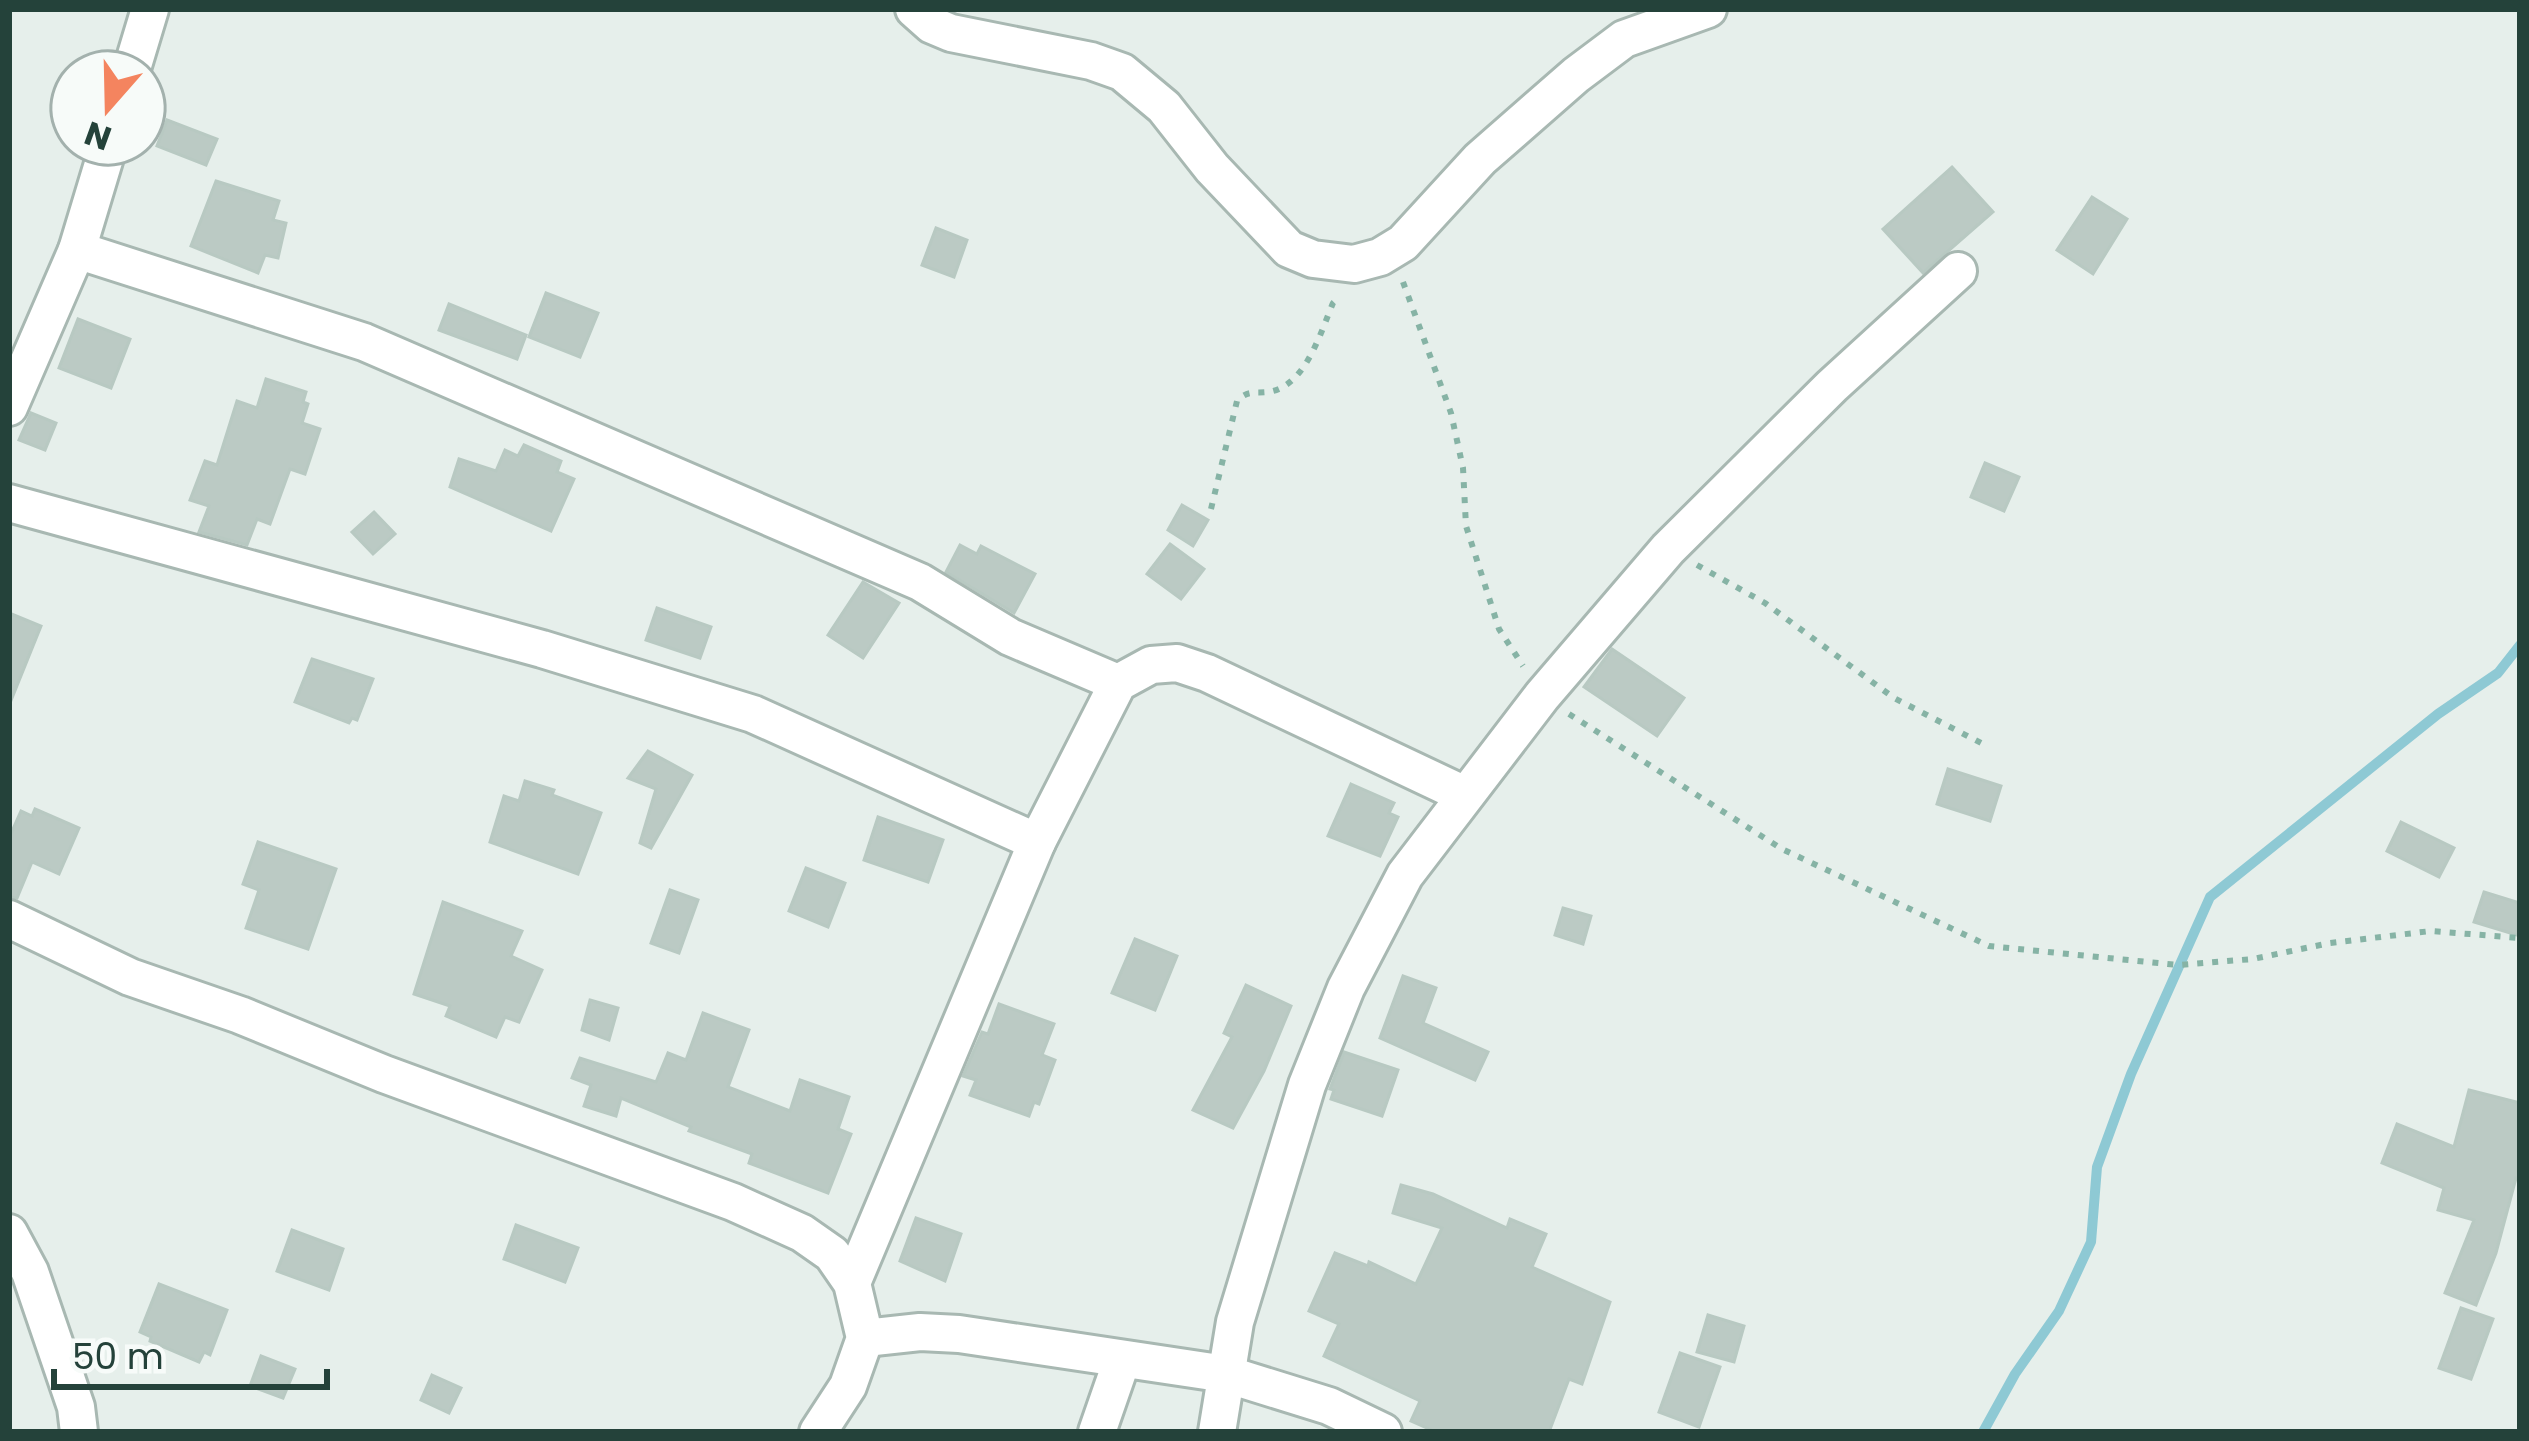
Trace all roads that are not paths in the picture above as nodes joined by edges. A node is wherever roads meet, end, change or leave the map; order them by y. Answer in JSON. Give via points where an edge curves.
{"nodes":[{"id":1,"x":150,"y":9,"type":"edge"},
{"id":2,"x":914,"y":9,"type":"edge"},
{"id":3,"x":1708,"y":9,"type":"edge"},
{"id":4,"x":138,"y":48,"type":"edge"},
{"id":5,"x":102,"y":168,"type":"edge"},
{"id":6,"x":76,"y":250,"type":"junction"},
{"id":7,"x":1958,"y":272,"type":"dead end"},
{"id":8,"x":9,"y":406,"type":"edge"},
{"id":9,"x":9,"y":502,"type":"edge"},
{"id":10,"x":1118,"y":683,"type":"junction"},
{"id":11,"x":1465,"y":795,"type":"junction"},
{"id":12,"x":1037,"y":842,"type":"junction"},
{"id":13,"x":9,"y":919,"type":"edge"},
{"id":14,"x":9,"y":1233,"type":"edge"},
{"id":15,"x":852,"y":1282,"type":"junction"},
{"id":16,"x":865,"y":1338,"type":"junction"},
{"id":17,"x":1122,"y":1360,"type":"junction"},
{"id":18,"x":1226,"y":1374,"type":"junction"},
{"id":19,"x":79,"y":1432,"type":"edge"},
{"id":20,"x":818,"y":1432,"type":"edge"},
{"id":21,"x":1097,"y":1432,"type":"edge"},
{"id":22,"x":1217,"y":1432,"type":"edge"},
{"id":23,"x":1383,"y":1432,"type":"edge"}],
"edges":[{"from":1,"to":4,"type":"street"},
{"from":2,"to":3,"type":"street","via":[[951,33],[1122,72],[1164,107],[1289,249],[1354,264],[1403,243],[1480,159],[1624,39]]},
{"from":5,"to":6,"type":"street"},
{"from":6,"to":8,"type":"street"},
{"from":6,"to":10,"type":"street","via":[[364,342],[920,582],[1010,637]]},
{"from":7,"to":11,"type":"street","via":[[1667,549]]},
{"from":9,"to":12,"type":"street","via":[[754,714]]},
{"from":10,"to":11,"type":"street","via":[[1151,665],[1177,663]]},
{"from":10,"to":12,"type":"street"},
{"from":11,"to":18,"type":"street","via":[[1405,875],[1346,988],[1307,1085],[1234,1322]]},
{"from":12,"to":15,"type":"street"},
{"from":13,"to":15,"type":"street","via":[[130,977],[734,1202],[802,1233]]},
{"from":14,"to":19,"type":"street","via":[[30,1272]]},
{"from":15,"to":16,"type":"street"},
{"from":16,"to":17,"type":"street","via":[[959,1334]]},
{"from":16,"to":20,"type":"street","via":[[848,1387]]},
{"from":17,"to":18,"type":"street"},
{"from":17,"to":21,"type":"street"},
{"from":18,"to":22,"type":"street"},
{"from":18,"to":23,"type":"street"}]}
